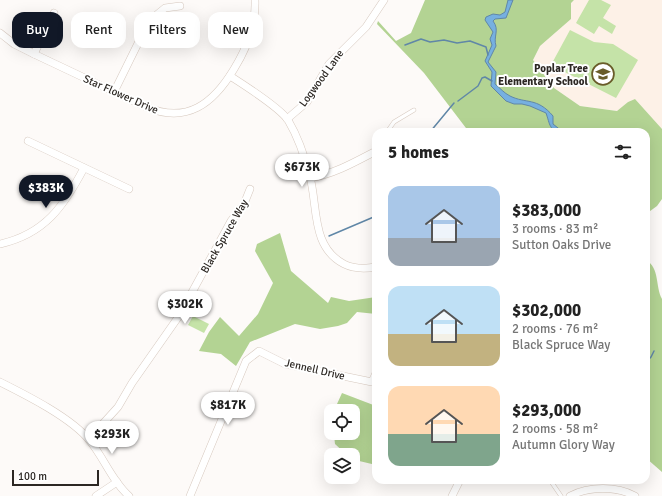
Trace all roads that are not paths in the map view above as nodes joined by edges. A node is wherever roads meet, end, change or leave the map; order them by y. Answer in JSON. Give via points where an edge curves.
{"nodes":[{"id":1,"x":255,"y":0,"type":"edge"},
{"id":2,"x":384,"y":0,"type":"edge"},
{"id":3,"x":180,"y":6,"type":"dead end"},
{"id":4,"x":0,"y":33,"type":"edge"},
{"id":5,"x":37,"y":48,"type":"edge"},
{"id":6,"x":34,"y":54,"type":"junction"},
{"id":7,"x":230,"y":76,"type":"junction"},
{"id":8,"x":114,"y":92,"type":"junction"},
{"id":9,"x":414,"y":110,"type":"dead end"},
{"id":10,"x":287,"y":119,"type":"junction"},
{"id":11,"x":390,"y":128,"type":"edge"},
{"id":12,"x":28,"y":141,"type":"dead end"},
{"id":13,"x":372,"y":153,"type":"edge"},
{"id":14,"x":84,"y":168,"type":"junction"},
{"id":15,"x":310,"y":178,"type":"junction"},
{"id":16,"x":129,"y":189,"type":"dead end"},
{"id":17,"x":250,"y":189,"type":"dead end"},
{"id":18,"x":0,"y":244,"type":"edge"},
{"id":19,"x":372,"y":268,"type":"edge"},
{"id":20,"x":0,"y":382,"type":"edge"},
{"id":21,"x":372,"y":382,"type":"edge"},
{"id":22,"x":89,"y":439,"type":"junction"},
{"id":23,"x":117,"y":482,"type":"junction"},
{"id":24,"x":458,"y":484,"type":"edge"},
{"id":25,"x":553,"y":484,"type":"edge"},
{"id":26,"x":96,"y":496,"type":"edge"},
{"id":27,"x":129,"y":496,"type":"edge"},
{"id":28,"x":190,"y":496,"type":"edge"},
{"id":29,"x":452,"y":496,"type":"edge"},
{"id":30,"x":561,"y":496,"type":"edge"},
{"id":31,"x":570,"y":496,"type":"edge"},
{"id":32,"x":635,"y":496,"type":"edge"}],
"edges":[{"from":1,"to":7,"type":"street","name":"Star Flower Drive","via":[[251,34]]},
{"from":2,"to":10,"type":"street","name":"Logwood Lane","via":[[366,27],[329,64],[307,102]]},
{"from":3,"to":8,"type":"street","via":[[165,8],[149,21]]},
{"from":4,"to":6,"type":"street","name":"Star Flower Drive","via":[[14,44]]},
{"from":5,"to":6,"type":"street"},
{"from":6,"to":8,"type":"street","name":"Star Flower Drive"},
{"from":7,"to":8,"type":"street","name":"Star Flower Drive","via":[[217,94],[207,102],[181,113],[154,110]]},
{"from":7,"to":10,"type":"street"},
{"from":9,"to":11,"type":"lane","via":[[394,122]]},
{"from":10,"to":15,"type":"street","via":[[300,144]]},
{"from":12,"to":14,"type":"street"},
{"from":13,"to":15,"type":"street","via":[[324,176]]},
{"from":14,"to":16,"type":"street"},
{"from":14,"to":18,"type":"street","via":[[71,194],[52,218],[22,237]]},
{"from":15,"to":19,"type":"street","via":[[318,231],[324,247],[335,259],[347,266],[364,270]]},
{"from":17,"to":22,"type":"street","name":"Black Spruce Way","via":[[180,316],[118,407]]},
{"from":20,"to":22,"type":"street","via":[[23,393],[69,422]]},
{"from":21,"to":28,"type":"street","name":"Jennell Drive","via":[[285,364],[259,351],[246,361]]},
{"from":22,"to":23,"type":"street"},
{"from":23,"to":26,"type":"street"},
{"from":23,"to":27,"type":"street"},
{"from":24,"to":29,"type":"street"},
{"from":25,"to":30,"type":"lane"},
{"from":31,"to":32,"type":"street","via":[[594,489],[614,489]]}]}
